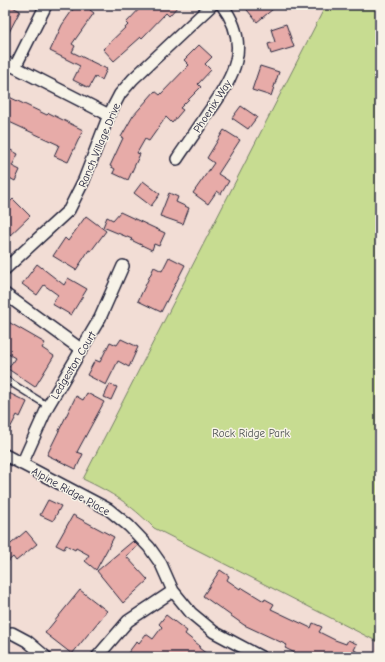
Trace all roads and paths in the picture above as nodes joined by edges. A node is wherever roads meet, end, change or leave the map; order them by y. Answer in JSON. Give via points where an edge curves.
{"nodes":[{"id":1,"x":46,"y":5,"type":"edge"},
{"id":2,"x":212,"y":5,"type":"edge"},
{"id":3,"x":222,"y":5,"type":"edge"},
{"id":4,"x":10,"y":65,"type":"edge"},
{"id":5,"x":109,"y":115,"type":"junction"},
{"id":6,"x":177,"y":159,"type":"dead end"},
{"id":7,"x":123,"y":266,"type":"dead end"},
{"id":8,"x":5,"y":269,"type":"edge"},
{"id":9,"x":5,"y":294,"type":"edge"},
{"id":10,"x":82,"y":350,"type":"junction"},
{"id":11,"x":5,"y":379,"type":"edge"},
{"id":12,"x":48,"y":406,"type":"junction"},
{"id":13,"x":5,"y":455,"type":"edge"},
{"id":14,"x":22,"y":464,"type":"junction"},
{"id":15,"x":173,"y":591,"type":"junction"},
{"id":16,"x":12,"y":634,"type":"dead end"},
{"id":17,"x":46,"y":657,"type":"edge"},
{"id":18,"x":97,"y":657,"type":"edge"},
{"id":19,"x":261,"y":657,"type":"edge"}],
"edges":[{"from":1,"to":4,"type":"street"},
{"from":2,"to":5,"type":"street","name":"Ranch Village Drive","via":[[133,79],[120,94]]},
{"from":3,"to":6,"type":"street","name":"Phoenix Way","via":[[235,27],[238,41],[233,74]]},
{"from":4,"to":5,"type":"street"},
{"from":5,"to":8,"type":"street","name":"Ranch Village Drive","via":[[84,180],[69,210]]},
{"from":7,"to":10,"type":"street","name":"Ledgeston Court","via":[[100,318]]},
{"from":9,"to":10,"type":"street"},
{"from":10,"to":12,"type":"street","name":"Ledgeston Court"},
{"from":11,"to":12,"type":"lane"},
{"from":12,"to":14,"type":"street","name":"Ledgeston Court"},
{"from":13,"to":14,"type":"street","name":"Alpine Ridge Place"},
{"from":14,"to":15,"type":"street","name":"Alpine Ridge Place","via":[[108,509],[129,526],[162,564]]},
{"from":15,"to":18,"type":"street","via":[[128,621]]},
{"from":15,"to":19,"type":"street","name":"Alpine Ridge Place","via":[[191,613],[214,632]]},
{"from":16,"to":17,"type":"street","via":[[27,641]]}]}
